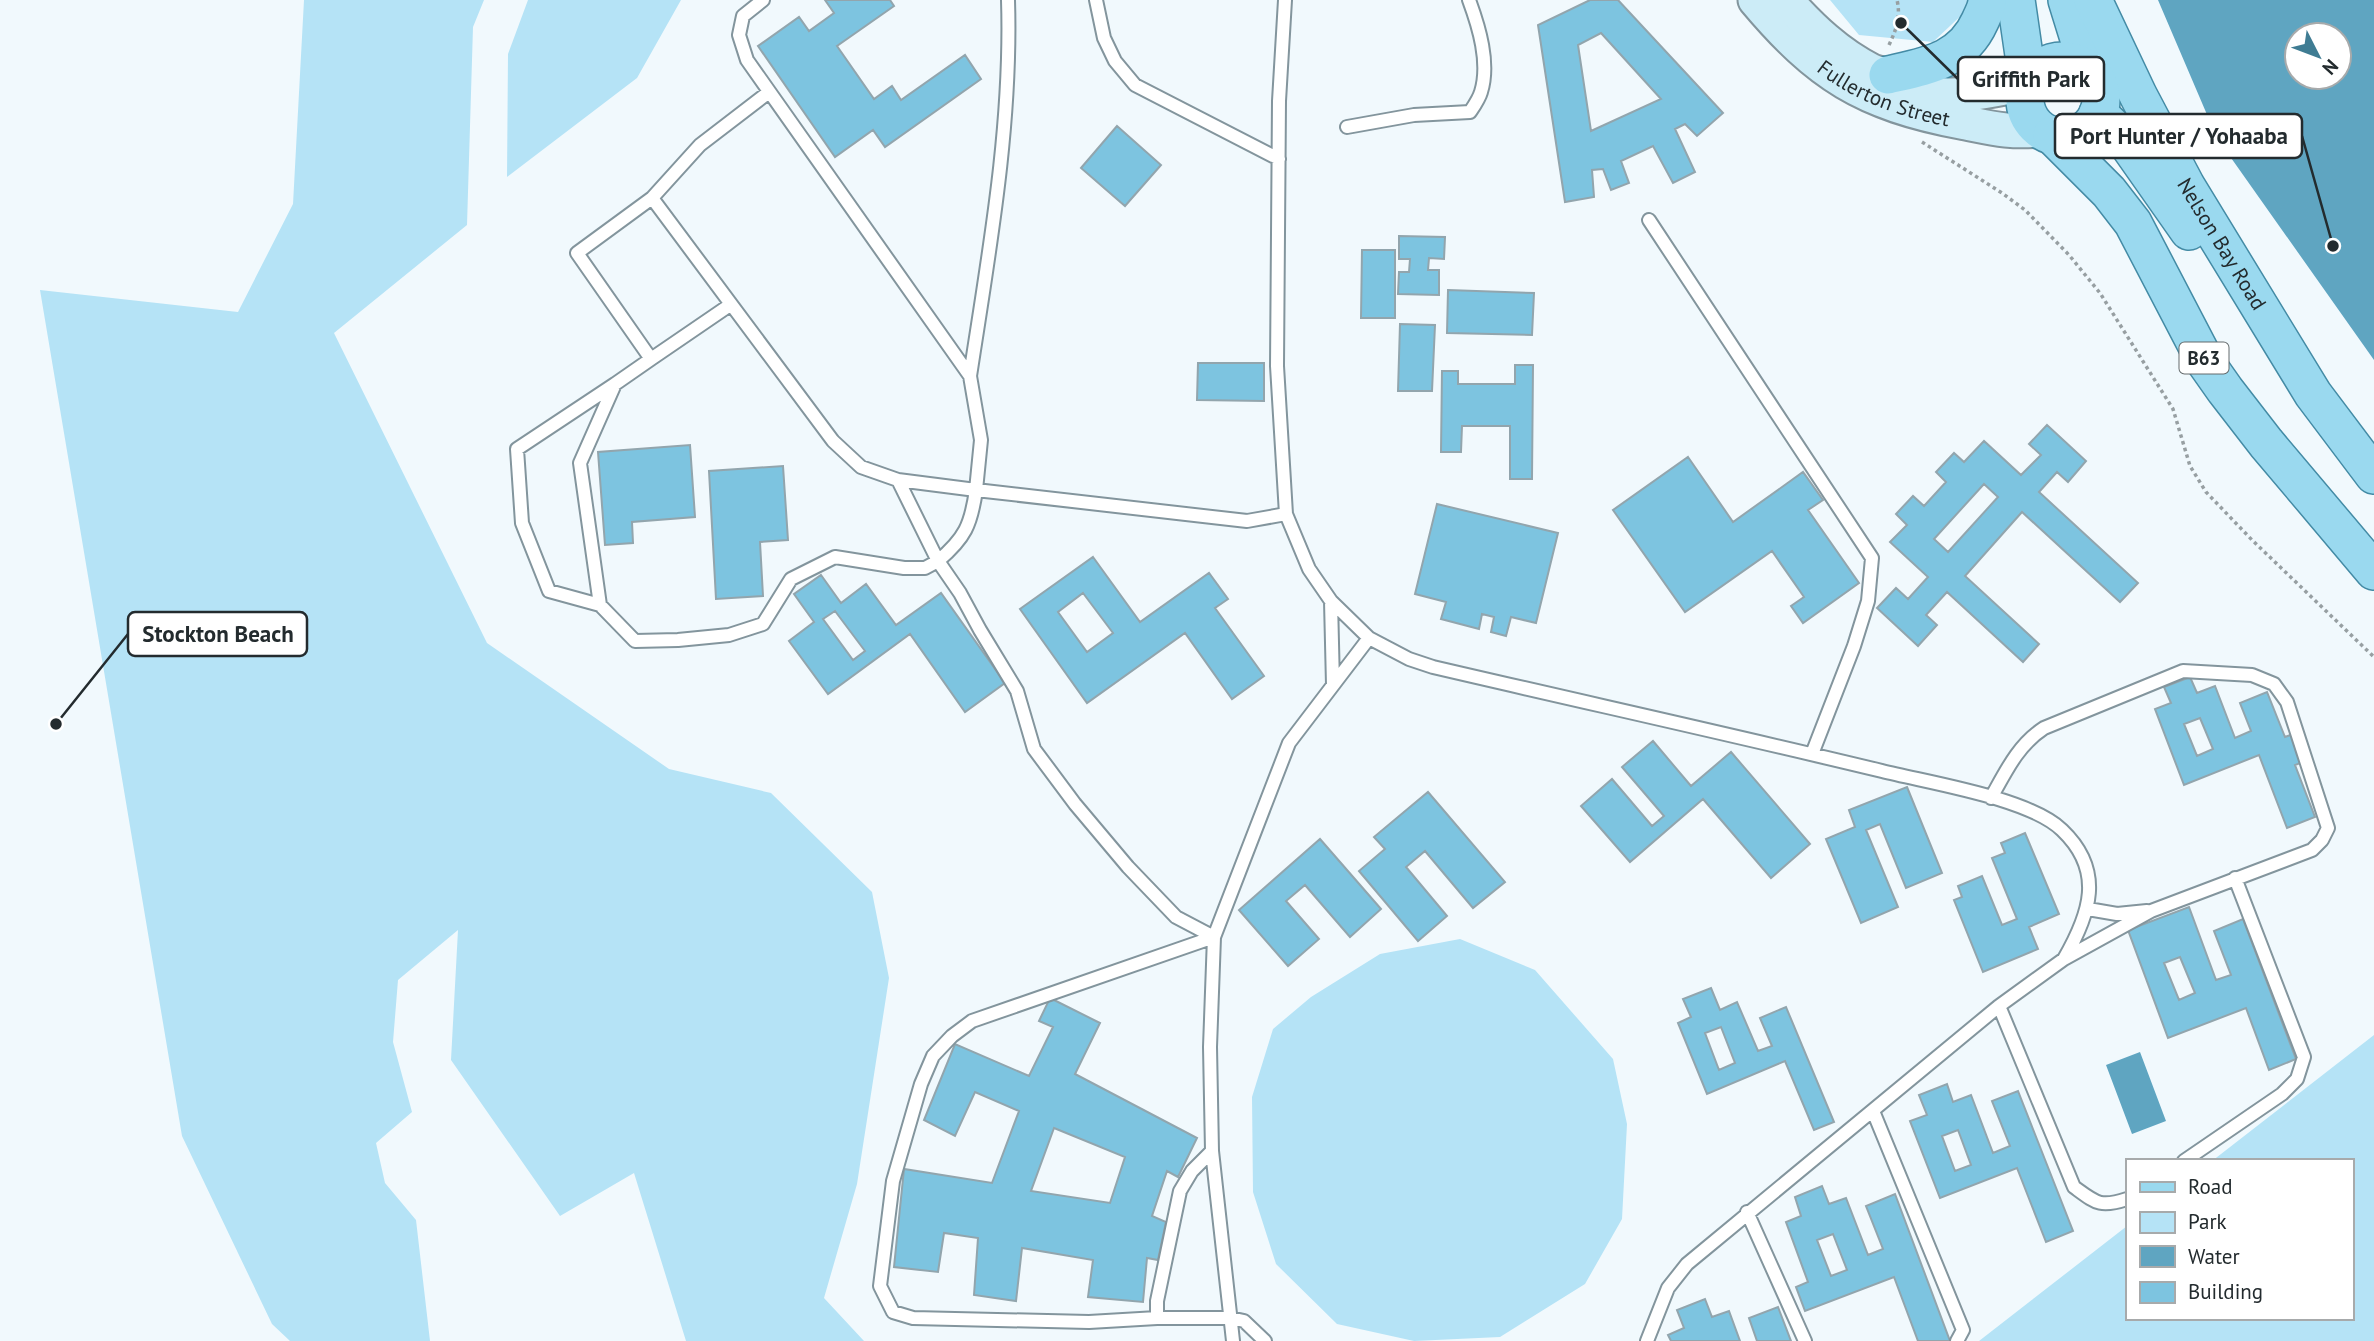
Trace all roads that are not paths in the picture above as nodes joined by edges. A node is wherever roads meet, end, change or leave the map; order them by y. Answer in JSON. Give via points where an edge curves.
{"nodes":[{"id":1,"x":763,"y":0,"type":"edge"},
{"id":2,"x":1008,"y":0,"type":"edge"},
{"id":3,"x":1096,"y":0,"type":"edge"},
{"id":4,"x":1285,"y":0,"type":"edge"},
{"id":5,"x":1469,"y":0,"type":"edge"},
{"id":6,"x":1755,"y":0,"type":"edge"},
{"id":7,"x":1786,"y":0,"type":"edge"},
{"id":8,"x":1987,"y":0,"type":"edge"},
{"id":9,"x":2016,"y":0,"type":"edge"},
{"id":10,"x":2067,"y":0,"type":"edge"},
{"id":11,"x":2093,"y":0,"type":"edge"},
{"id":12,"x":1887,"y":63,"type":"junction"},
{"id":13,"x":2089,"y":71,"type":"junction"},
{"id":14,"x":2028,"y":84,"type":"junction"},
{"id":15,"x":769,"y":92,"type":"junction"},
{"id":16,"x":2098,"y":113,"type":"junction"},
{"id":17,"x":1347,"y":127,"type":"dead end"},
{"id":18,"x":2046,"y":133,"type":"junction"},
{"id":19,"x":1279,"y":159,"type":"junction"},
{"id":20,"x":652,"y":198,"type":"junction"},
{"id":21,"x":1649,"y":220,"type":"dead end"},
{"id":22,"x":730,"y":305,"type":"junction"},
{"id":23,"x":651,"y":359,"type":"junction"},
{"id":24,"x":970,"y":376,"type":"junction"},
{"id":25,"x":615,"y":384,"type":"junction"},
{"id":26,"x":2313,"y":394,"type":"junction"},
{"id":27,"x":2374,"y":475,"type":"edge"},
{"id":28,"x":898,"y":480,"type":"junction"},
{"id":29,"x":976,"y":490,"type":"junction"},
{"id":30,"x":1286,"y":514,"type":"junction"},
{"id":31,"x":938,"y":561,"type":"junction"},
{"id":32,"x":2374,"y":571,"type":"edge"},
{"id":33,"x":1331,"y":601,"type":"junction"},
{"id":34,"x":600,"y":605,"type":"junction"},
{"id":35,"x":1369,"y":638,"type":"junction"},
{"id":36,"x":1333,"y":685,"type":"junction"},
{"id":37,"x":1812,"y":754,"type":"junction"},
{"id":38,"x":1991,"y":798,"type":"junction"},
{"id":39,"x":2235,"y":878,"type":"junction"},
{"id":40,"x":2088,"y":909,"type":"junction"},
{"id":41,"x":2151,"y":911,"type":"junction"},
{"id":42,"x":1213,"y":937,"type":"junction"},
{"id":43,"x":2064,"y":959,"type":"junction"},
{"id":44,"x":1999,"y":1006,"type":"junction"},
{"id":45,"x":1873,"y":1111,"type":"junction"},
{"id":46,"x":1212,"y":1151,"type":"junction"},
{"id":47,"x":2187,"y":1159,"type":"edge"},
{"id":48,"x":2126,"y":1199,"type":"edge"},
{"id":49,"x":1747,"y":1212,"type":"junction"},
{"id":50,"x":1157,"y":1318,"type":"junction"},
{"id":51,"x":1230,"y":1318,"type":"junction"},
{"id":52,"x":1233,"y":1341,"type":"edge"},
{"id":53,"x":1265,"y":1341,"type":"edge"},
{"id":54,"x":1647,"y":1341,"type":"edge"},
{"id":55,"x":1805,"y":1341,"type":"edge"},
{"id":56,"x":1957,"y":1341,"type":"edge"}],
"edges":[{"from":1,"to":15,"type":"lane","via":[[743,16],[739,35],[747,60]]},
{"from":2,"to":24,"type":"lane","via":[[1010,46],[998,197]]},
{"from":3,"to":19,"type":"lane","via":[[1115,61],[1135,85]]},
{"from":4,"to":19,"type":"lane"},
{"from":5,"to":17,"type":"lane","via":[[1481,41],[1483,72],[1481,92],[1470,112],[1414,115]]},
{"from":6,"to":18,"type":"main road","name":"Fullerton Street","via":[[1809,59],[1873,98],[1909,112],[2011,132]]},
{"from":7,"to":12,"type":"main road","name":"Fullerton Street","via":[[1838,51],[1875,73]]},
{"from":8,"to":12,"type":"main road","via":[[1975,33],[1942,61]]},
{"from":9,"to":14,"type":"main road","number":"B63"},
{"from":10,"to":13,"type":"main road"},
{"from":11,"to":26,"type":"main road","name":"Nelson Bay Road","via":[[2186,186]]},
{"from":12,"to":14,"type":"main road","name":"Fullerton Street","via":[[1923,91],[1947,95]]},
{"from":13,"to":14,"type":"main road","via":[[2079,64],[2056,61],[2044,65]]},
{"from":13,"to":16,"type":"main road","via":[[2100,90]]},
{"from":14,"to":18,"type":"main road","number":"B63","via":[[2026,110]]},
{"from":15,"to":20,"type":"lane","via":[[700,145]]},
{"from":15,"to":24,"type":"lane"},
{"from":16,"to":18,"type":"main road","via":[[2079,133],[2066,137]]},
{"from":16,"to":26,"type":"main road","via":[[2123,137],[2281,359]]},
{"from":18,"to":32,"type":"main road","number":"B63","via":[[2109,192],[2133,223],[2206,363],[2266,443]]},
{"from":19,"to":30,"type":"lane","via":[[1277,366]]},
{"from":20,"to":22,"type":"lane"},
{"from":20,"to":23,"type":"lane","via":[[578,253]]},
{"from":21,"to":37,"type":"lane","via":[[1872,558],[1868,601]]},
{"from":22,"to":23,"type":"lane"},
{"from":22,"to":28,"type":"lane","via":[[833,441],[861,467]]},
{"from":23,"to":25,"type":"lane"},
{"from":24,"to":29,"type":"lane","via":[[981,440]]},
{"from":25,"to":34,"type":"lane","via":[[580,463]]},
{"from":25,"to":34,"type":"lane","via":[[517,449],[522,523],[549,591]]},
{"from":26,"to":27,"type":"main road","name":"Nelson Bay Road"},
{"from":28,"to":29,"type":"lane"},
{"from":28,"to":31,"type":"lane"},
{"from":29,"to":30,"type":"lane","via":[[1247,521]]},
{"from":29,"to":31,"type":"lane","via":[[963,535]]},
{"from":30,"to":33,"type":"lane","via":[[1309,569]]},
{"from":31,"to":34,"type":"lane","via":[[925,568],[904,568],[835,557],[791,579],[763,624],[729,635],[635,641]]},
{"from":31,"to":42,"type":"lane","via":[[1017,691],[1034,749],[1128,867],[1176,916]]},
{"from":33,"to":35,"type":"lane"},
{"from":33,"to":36,"type":"lane"},
{"from":35,"to":36,"type":"lane"},
{"from":35,"to":37,"type":"lane","via":[[1433,667]]},
{"from":36,"to":42,"type":"lane","via":[[1289,743]]},
{"from":37,"to":38,"type":"lane"},
{"from":38,"to":39,"type":"lane","via":[[2017,753],[2044,728],[2183,671],[2252,676],[2274,684],[2287,702],[2328,828],[2312,850]]},
{"from":38,"to":40,"type":"lane","via":[[2036,812],[2064,831],[2082,854],[2089,879]]},
{"from":39,"to":41,"type":"lane"},
{"from":39,"to":47,"type":"lane","via":[[2304,1057],[2297,1079],[2282,1094]]},
{"from":40,"to":41,"type":"lane","via":[[2117,914]]},
{"from":40,"to":43,"type":"lane"},
{"from":41,"to":43,"type":"lane"},
{"from":42,"to":46,"type":"lane"},
{"from":42,"to":50,"type":"lane","via":[[972,1021],[952,1036],[933,1056],[921,1084],[893,1181],[880,1286],[893,1312],[913,1318],[1089,1322]]},
{"from":43,"to":44,"type":"lane"},
{"from":44,"to":45,"type":"lane"},
{"from":44,"to":48,"type":"lane","via":[[2074,1187],[2096,1203],[2109,1205]]},
{"from":45,"to":49,"type":"lane"},
{"from":45,"to":56,"type":"lane","via":[[1963,1330]]},
{"from":46,"to":50,"type":"lane","via":[[1180,1191]]},
{"from":46,"to":51,"type":"lane"},
{"from":49,"to":54,"type":"lane","via":[[1687,1264],[1668,1288]]},
{"from":49,"to":55,"type":"lane"},
{"from":50,"to":51,"type":"lane"},
{"from":51,"to":52,"type":"lane"},
{"from":51,"to":53,"type":"lane","via":[[1244,1321]]}]}
